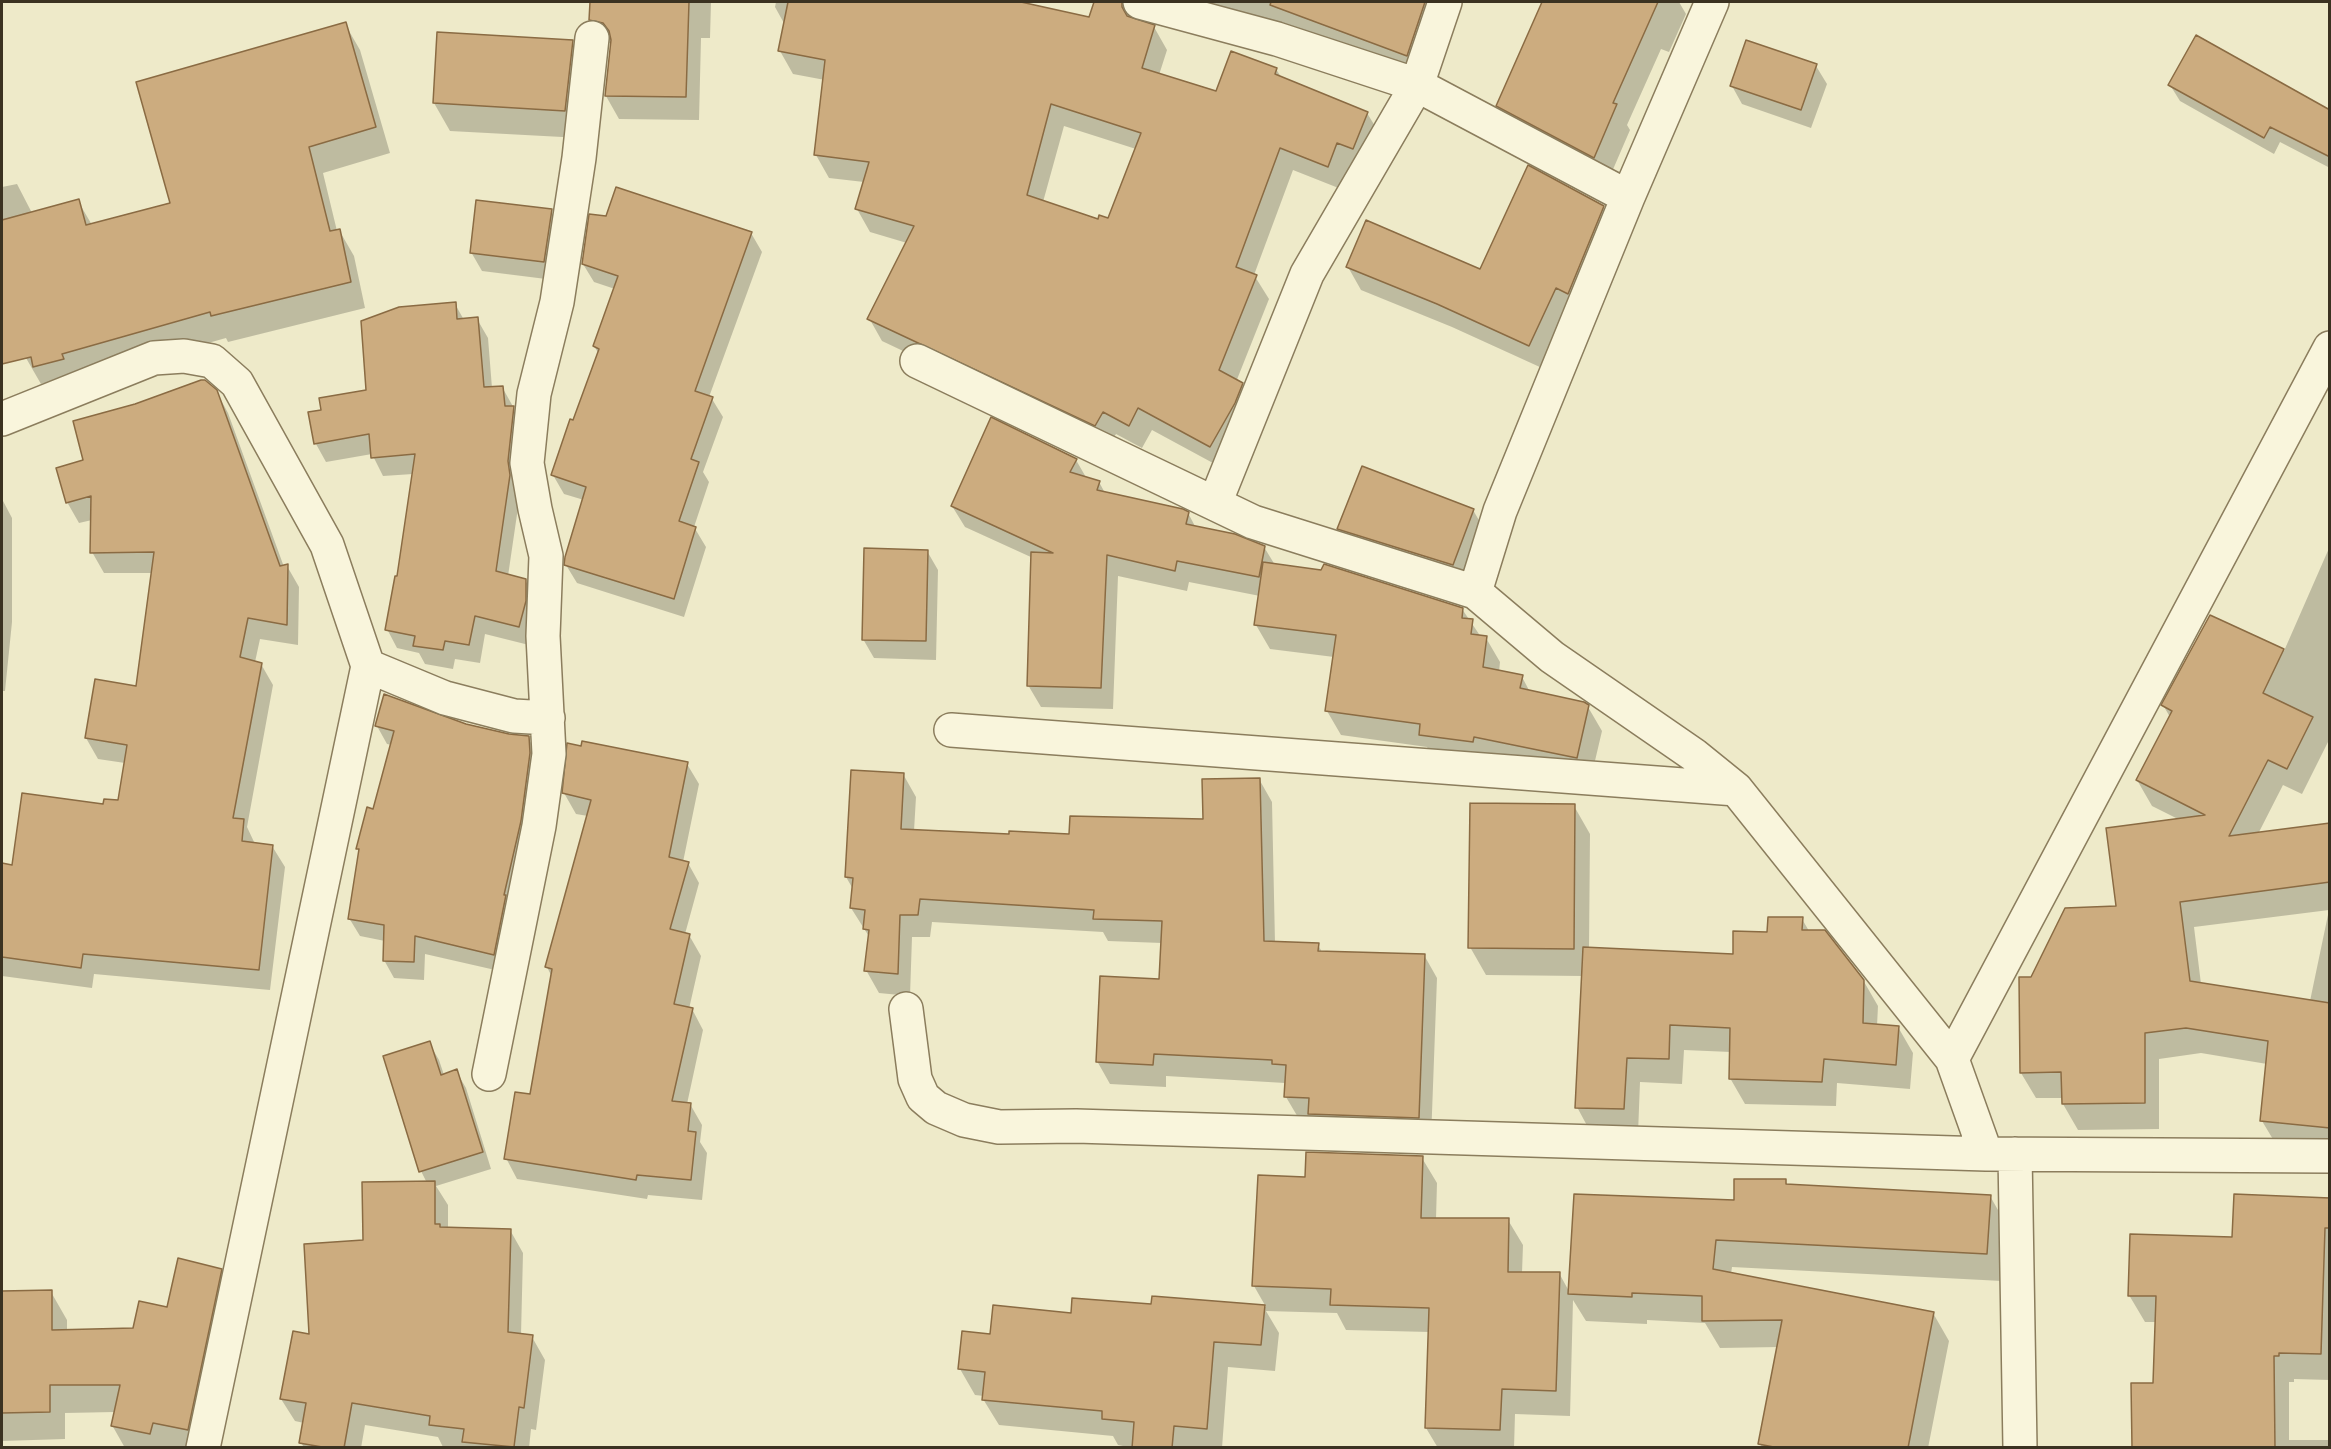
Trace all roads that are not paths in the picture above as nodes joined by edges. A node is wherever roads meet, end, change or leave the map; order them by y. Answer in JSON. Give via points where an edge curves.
{"nodes":[{"id":1,"x":1140,"y":2,"type":"edge"},
{"id":2,"x":1445,"y":2,"type":"edge"},
{"id":3,"x":1712,"y":2,"type":"edge"},
{"id":4,"x":592,"y":38,"type":"dead end"},
{"id":5,"x":1417,"y":85,"type":"junction"},
{"id":6,"x":1629,"y":197,"type":"junction"},
{"id":7,"x":2330,"y":348,"type":"edge"},
{"id":8,"x":917,"y":362,"type":"dead end"},
{"id":9,"x":2318,"y":385,"type":"edge"},
{"id":10,"x":2,"y":419,"type":"edge"},
{"id":11,"x":1215,"y":503,"type":"junction"},
{"id":12,"x":1475,"y":592,"type":"junction"},
{"id":13,"x":368,"y":666,"type":"junction"},
{"id":14,"x":548,"y":718,"type":"junction"},
{"id":15,"x":951,"y":730,"type":"dead end"},
{"id":16,"x":1736,"y":789,"type":"junction"},
{"id":17,"x":906,"y":1009,"type":"dead end"},
{"id":18,"x":1952,"y":1059,"type":"junction"},
{"id":19,"x":489,"y":1074,"type":"dead end"},
{"id":20,"x":2001,"y":1154,"type":"junction"},
{"id":21,"x":2330,"y":1156,"type":"edge"},
{"id":22,"x":203,"y":1448,"type":"edge"},
{"id":23,"x":2020,"y":1448,"type":"edge"}],
"edges":[{"from":1,"to":5,"type":"street","via":[[1277,39]]},
{"from":2,"to":5,"type":"street"},
{"from":3,"to":6,"type":"street"},
{"from":4,"to":14,"type":"street","via":[[557,302],[534,394],[527,463],[546,556],[543,636]]},
{"from":5,"to":6,"type":"street"},
{"from":5,"to":11,"type":"street","via":[[1307,274]]},
{"from":6,"to":12,"type":"street","via":[[1500,511]]},
{"from":7,"to":9,"type":"street"},
{"from":8,"to":11,"type":"street"},
{"from":9,"to":18,"type":"street"},
{"from":10,"to":13,"type":"street","via":[[154,358],[184,356],[212,360],[237,383],[327,545]]},
{"from":11,"to":12,"type":"street","via":[[1253,522]]},
{"from":12,"to":16,"type":"street","via":[[1552,657],[1694,755]]},
{"from":13,"to":14,"type":"street","via":[[445,698],[514,716]]},
{"from":13,"to":22,"type":"street"},
{"from":14,"to":19,"type":"street","via":[[549,754],[539,826]]},
{"from":15,"to":16,"type":"street"},
{"from":16,"to":18,"type":"street"},
{"from":17,"to":20,"type":"street","via":[[915,1079],[923,1096],[936,1108],[964,1120],[999,1127],[1088,1126]]},
{"from":18,"to":20,"type":"street"},
{"from":20,"to":21,"type":"street"},
{"from":20,"to":23,"type":"street"}]}
